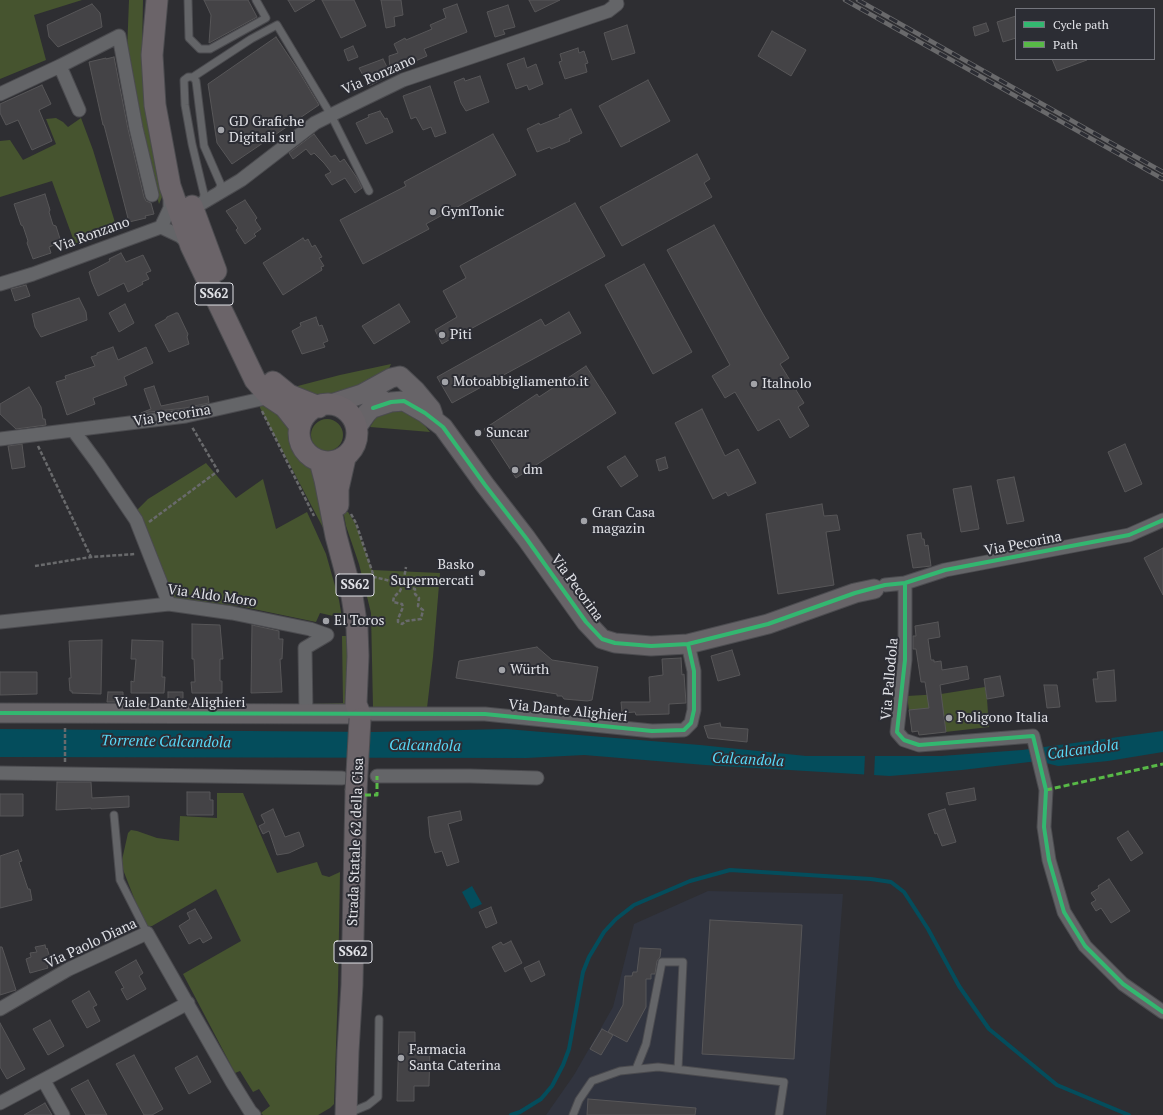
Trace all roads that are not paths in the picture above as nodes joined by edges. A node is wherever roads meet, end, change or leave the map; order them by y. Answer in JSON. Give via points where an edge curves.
{"nodes":[{"id":1,"x":157,"y":0,"type":"edge"},
{"id":2,"x":188,"y":0,"type":"edge"},
{"id":3,"x":256,"y":0,"type":"edge"},
{"id":4,"x":616,"y":0,"type":"edge"},
{"id":5,"x":60,"y":66,"type":"junction"},
{"id":6,"x":193,"y":77,"type":"junction"},
{"id":7,"x":0,"y":94,"type":"edge"},
{"id":8,"x":79,"y":110,"type":"dead end"},
{"id":9,"x":331,"y":115,"type":"junction"},
{"id":10,"x":161,"y":190,"type":"junction"},
{"id":11,"x":369,"y":191,"type":"dead end"},
{"id":12,"x":215,"y":196,"type":"junction"},
{"id":13,"x":198,"y":206,"type":"junction"},
{"id":14,"x":160,"y":227,"type":"junction"},
{"id":15,"x":191,"y":246,"type":"junction"},
{"id":16,"x":0,"y":284,"type":"edge"},
{"id":17,"x":400,"y":376,"type":"junction"},
{"id":18,"x":266,"y":404,"type":"junction"},
{"id":19,"x":325,"y":405,"type":"junction"},
{"id":20,"x":373,"y":408,"type":"junction"},
{"id":21,"x":435,"y":420,"type":"junction"},
{"id":22,"x":300,"y":426,"type":"junction"},
{"id":23,"x":0,"y":427,"type":"edge"},
{"id":24,"x":357,"y":427,"type":"junction"},
{"id":25,"x":73,"y":430,"type":"junction"},
{"id":26,"x":4,"y":438,"type":"edge"},
{"id":27,"x":345,"y":458,"type":"junction"},
{"id":28,"x":320,"y":462,"type":"junction"},
{"id":29,"x":1163,"y":520,"type":"edge"},
{"id":30,"x":905,"y":583,"type":"junction"},
{"id":31,"x":880,"y":587,"type":"joint"},
{"id":32,"x":169,"y":604,"type":"junction"},
{"id":33,"x":0,"y":622,"type":"edge"},
{"id":34,"x":688,"y":644,"type":"junction"},
{"id":35,"x":0,"y":713,"type":"edge"},
{"id":36,"x":306,"y":714,"type":"junction"},
{"id":37,"x":360,"y":716,"type":"junction"},
{"id":38,"x":0,"y":773,"type":"edge"},
{"id":39,"x":377,"y":776,"type":"dead end"},
{"id":40,"x":537,"y":778,"type":"dead end"},
{"id":41,"x":349,"y":784,"type":"junction"},
{"id":42,"x":114,"y":816,"type":"dead end"},
{"id":43,"x":147,"y":933,"type":"junction"},
{"id":44,"x":188,"y":1003,"type":"junction"},
{"id":45,"x":0,"y":1009,"type":"edge"},
{"id":46,"x":1163,"y":1012,"type":"edge"},
{"id":47,"x":379,"y":1019,"type":"dead end"},
{"id":48,"x":636,"y":1069,"type":"junction"},
{"id":49,"x":678,"y":1070,"type":"junction"},
{"id":50,"x":44,"y":1081,"type":"junction"},
{"id":51,"x":0,"y":1103,"type":"edge"},
{"id":52,"x":63,"y":1115,"type":"edge"},
{"id":53,"x":254,"y":1115,"type":"edge"},
{"id":54,"x":345,"y":1115,"type":"edge"},
{"id":55,"x":573,"y":1115,"type":"edge"},
{"id":56,"x":779,"y":1115,"type":"edge"}],
"edges":[{"from":1,"to":10,"type":"main road","number":"SS62","via":[[152,55]]},
{"from":1,"to":13,"type":"main road","via":[[171,126],[187,194]]},
{"from":2,"to":3,"type":"lane","via":[[189,38],[200,49],[210,49],[266,18]]},
{"from":4,"to":9,"type":"street","name":"Via Ronzano","via":[[617,4],[608,11],[403,80]]},
{"from":5,"to":7,"type":"street"},
{"from":5,"to":8,"type":"street"},
{"from":5,"to":10,"type":"street","via":[[119,36],[136,128]]},
{"from":6,"to":9,"type":"lane","via":[[277,25]]},
{"from":6,"to":12,"type":"lane","via":[[196,81],[204,146],[221,184]]},
{"from":6,"to":13,"type":"lane","via":[[184,80],[183,85],[192,144],[204,194]]},
{"from":9,"to":11,"type":"lane"},
{"from":9,"to":12,"type":"street","name":"Via Ronzano","via":[[315,123]]},
{"from":10,"to":14,"type":"street","via":[[170,208]]},
{"from":10,"to":15,"type":"main road","number":"SS62"},
{"from":12,"to":13,"type":"street","name":"Via Ronzano"},
{"from":13,"to":19,"type":"main road","via":[[218,273],[263,368],[271,380],[289,395]]},
{"from":14,"to":15,"type":"street","via":[[180,236]]},
{"from":14,"to":16,"type":"street","name":"Via Ronzano"},
{"from":15,"to":18,"type":"main road","number":"SS62"},
{"from":17,"to":19,"type":"street","via":[[391,378],[362,394]]},
{"from":17,"to":20,"type":"street"},
{"from":17,"to":21,"type":"street","name":"Via Pecorina","via":[[431,409]]},
{"from":18,"to":22,"type":"main road","number":"SS62","via":[[285,407]]},
{"from":18,"to":25,"type":"street","name":"Via Pecorina"},
{"from":19,"to":22,"type":"main road","via":[[309,411]]},
{"from":19,"to":24,"type":"main road","via":[[342,407],[349,412]]},
{"from":20,"to":21,"type":"street","name":"Via Pecorina","via":[[404,401]]},
{"from":20,"to":24,"type":"street"},
{"from":21,"to":34,"type":"street","name":"Via Pecorina","via":[[443,427],[526,538],[586,622],[602,639],[615,643],[651,646]]},
{"from":22,"to":28,"type":"main road","via":[[299,435],[303,447],[312,458]]},
{"from":23,"to":26,"type":"street"},
{"from":24,"to":27,"type":"main road","name":"Strada Statale 62 della Cisa","via":[[356,444]]},
{"from":25,"to":26,"type":"street","name":"Via Pecorina"},
{"from":25,"to":32,"type":"street","via":[[136,520]]},
{"from":27,"to":28,"type":"main road"},
{"from":27,"to":37,"type":"main road","name":"Strada Statale 62 della Cisa","number":"SS62","via":[[338,489],[338,508],[362,624],[365,704]]},
{"from":28,"to":37,"type":"main road","name":"Strada Statale 62 della Cisa","number":"SS62","via":[[352,596],[357,628],[356,704]]},
{"from":29,"to":30,"type":"street","name":"Via Pecorina","via":[[1129,535],[945,570]]},
{"from":30,"to":31,"type":"street","name":"Via Pecorina"},
{"from":30,"to":46,"type":"street","name":"Via Pallodola","via":[[905,660],[896,732],[904,740],[919,745],[1034,740],[1046,790],[1044,827],[1049,860],[1064,912],[1085,946],[1123,984]]},
{"from":31,"to":34,"type":"street","name":"Via Pecorina","via":[[855,593],[768,624]]},
{"from":32,"to":33,"type":"street","name":"Via Aldo Moro"},
{"from":32,"to":36,"type":"street","name":"Via Aldo Moro","via":[[232,613],[310,629],[327,635],[305,648]]},
{"from":34,"to":37,"type":"street","name":"Via Dante Alighieri","via":[[694,671],[694,710],[691,723],[684,730],[652,731],[485,714]]},
{"from":35,"to":36,"type":"street","name":"Viale Dante Alighieri"},
{"from":36,"to":37,"type":"street","name":"Viale Dante Alighieri"},
{"from":37,"to":41,"type":"main road","name":"Strada Statale 62 della Cisa","number":"SS62","bridge":true},
{"from":38,"to":41,"type":"street"},
{"from":39,"to":40,"type":"street"},
{"from":41,"to":54,"type":"main road","name":"Strada Statale 62 della Cisa","number":"SS62","via":[[352,985]]},
{"from":42,"to":43,"type":"lane","via":[[120,880]]},
{"from":43,"to":44,"type":"street","name":"Via Paolo Diana"},
{"from":43,"to":45,"type":"street","name":"Via Paolo Diana","via":[[69,970]]},
{"from":44,"to":50,"type":"street"},
{"from":44,"to":53,"type":"street","name":"Via Paolo Diana","via":[[232,1082]]},
{"from":47,"to":54,"type":"lane","via":[[378,1098]]},
{"from":48,"to":49,"type":"lane","via":[[658,1067]]},
{"from":48,"to":49,"type":"lane","via":[[646,1044],[662,962],[683,962]]},
{"from":48,"to":55,"type":"lane","via":[[620,1071],[592,1081],[579,1100]]},
{"from":49,"to":56,"type":"lane","via":[[784,1082]]},
{"from":50,"to":51,"type":"street"},
{"from":50,"to":52,"type":"street"}]}
